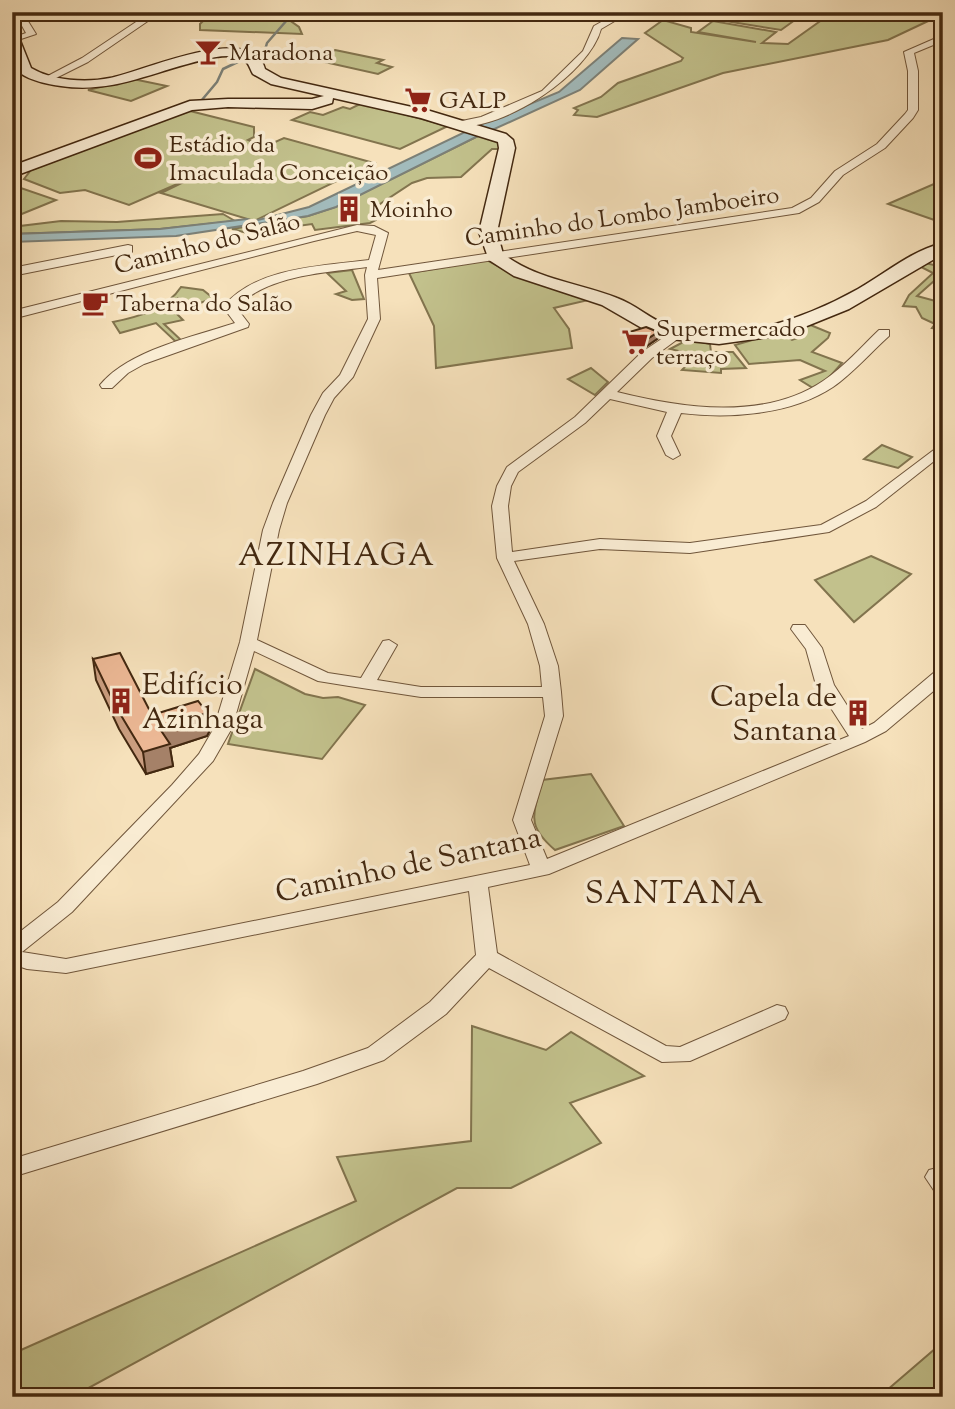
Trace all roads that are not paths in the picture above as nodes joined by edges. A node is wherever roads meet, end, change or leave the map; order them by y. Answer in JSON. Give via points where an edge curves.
{"nodes":[{"id":1,"x":37,"y":12,"type":"edge"},
{"id":2,"x":157,"y":12,"type":"edge"},
{"id":3,"x":626,"y":12,"type":"edge"},
{"id":4,"x":943,"y":38,"type":"edge"},
{"id":5,"x":13,"y":39,"type":"edge"},
{"id":6,"x":47,"y":79,"type":"junction"},
{"id":7,"x":338,"y":95,"type":"junction"},
{"id":8,"x":467,"y":126,"type":"junction"},
{"id":9,"x":12,"y":172,"type":"edge"},
{"id":10,"x":943,"y":248,"type":"edge"},
{"id":11,"x":128,"y":249,"type":"dead end"},
{"id":12,"x":495,"y":256,"type":"junction"},
{"id":13,"x":371,"y":269,"type":"junction"},
{"id":14,"x":12,"y":272,"type":"edge"},
{"id":15,"x":12,"y":315,"type":"edge"},
{"id":16,"x":884,"y":333,"type":"dead end"},
{"id":17,"x":677,"y":335,"type":"junction"},
{"id":18,"x":107,"y":386,"type":"dead end"},
{"id":19,"x":608,"y":394,"type":"junction"},
{"id":20,"x":675,"y":410,"type":"junction"},
{"id":21,"x":943,"y":447,"type":"edge"},
{"id":22,"x":673,"y":454,"type":"dead end"},
{"id":23,"x":505,"y":558,"type":"junction"},
{"id":24,"x":799,"y":629,"type":"dead end"},
{"id":25,"x":248,"y":642,"type":"junction"},
{"id":26,"x":389,"y":645,"type":"dead end"},
{"id":27,"x":943,"y":674,"type":"edge"},
{"id":28,"x":367,"y":683,"type":"junction"},
{"id":29,"x":552,"y":692,"type":"junction"},
{"id":30,"x":859,"y":738,"type":"junction"},
{"id":31,"x":542,"y":869,"type":"junction"},
{"id":32,"x":478,"y":883,"type":"junction"},
{"id":33,"x":12,"y":949,"type":"edge"},
{"id":34,"x":12,"y":956,"type":"edge"},
{"id":35,"x":487,"y":957,"type":"junction"},
{"id":36,"x":777,"y":1013,"type":"dead end"},
{"id":37,"x":12,"y":1168,"type":"edge"}],
"edges":[{"from":1,"to":5,"type":"street","via":[[21,17],[31,34]]},
{"from":2,"to":6,"type":"street","via":[[85,60]]},
{"from":3,"to":8,"type":"street","via":[[597,28],[586,53],[545,93]]},
{"from":4,"to":12,"type":"street","name":"Caminho do Lombo Jamboeiro","via":[[909,52],[913,71],[909,116],[881,146],[839,173],[815,200],[795,211]]},
{"from":5,"to":6,"type":"main road","via":[[25,70]]},
{"from":6,"to":7,"type":"main road","via":[[83,85],[107,83],[233,51],[251,55],[266,77]]},
{"from":7,"to":8,"type":"main road"},
{"from":7,"to":9,"type":"main road","via":[[312,104],[190,106]]},
{"from":8,"to":12,"type":"main road","via":[[500,137],[507,148],[488,232]]},
{"from":10,"to":17,"type":"main road","via":[[842,304],[800,320],[737,338]]},
{"from":11,"to":14,"type":"street"},
{"from":12,"to":13,"type":"street","name":"Caminho do Lombo Jamboeiro"},
{"from":12,"to":17,"type":"main road","via":[[524,273],[620,305]]},
{"from":13,"to":15,"type":"street","name":"Caminho do Salão","via":[[382,233],[364,228],[218,259]]},
{"from":13,"to":18,"type":"street","name":"Caminho do Lombo Jamboeiro","via":[[295,275],[237,296],[229,307],[243,324],[139,361]]},
{"from":13,"to":25,"type":"street","via":[[373,318],[346,377],[318,415],[290,478],[271,530]]},
{"from":16,"to":20,"type":"street","via":[[829,383],[800,397],[738,411]]},
{"from":17,"to":19,"type":"street","via":[[647,355]]},
{"from":19,"to":20,"type":"street"},
{"from":19,"to":23,"type":"street","via":[[512,470],[500,506]]},
{"from":20,"to":22,"type":"street","via":[[664,436]]},
{"from":21,"to":23,"type":"street","via":[[856,514],[824,529],[690,548],[600,544]]},
{"from":23,"to":29,"type":"street","via":[[536,624]]},
{"from":24,"to":30,"type":"street","via":[[814,648],[825,685]]},
{"from":25,"to":28,"type":"street","via":[[324,677]]},
{"from":25,"to":33,"type":"street","via":[[223,727],[207,757],[74,898]]},
{"from":26,"to":28,"type":"street"},
{"from":27,"to":30,"type":"street","name":"Caminho de Santana","via":[[880,727]]},
{"from":28,"to":29,"type":"street","via":[[421,692]]},
{"from":29,"to":31,"type":"street","via":[[554,716],[522,820]]},
{"from":30,"to":31,"type":"street","name":"Caminho de Santana"},
{"from":31,"to":32,"type":"street","name":"Caminho de Santana"},
{"from":32,"to":34,"type":"street","name":"Caminho de Santana","via":[[66,966]]},
{"from":32,"to":35,"type":"street"},
{"from":35,"to":36,"type":"street","via":[[662,1054],[681,1055]]},
{"from":35,"to":37,"type":"street","via":[[438,1008],[376,1054]]}]}
